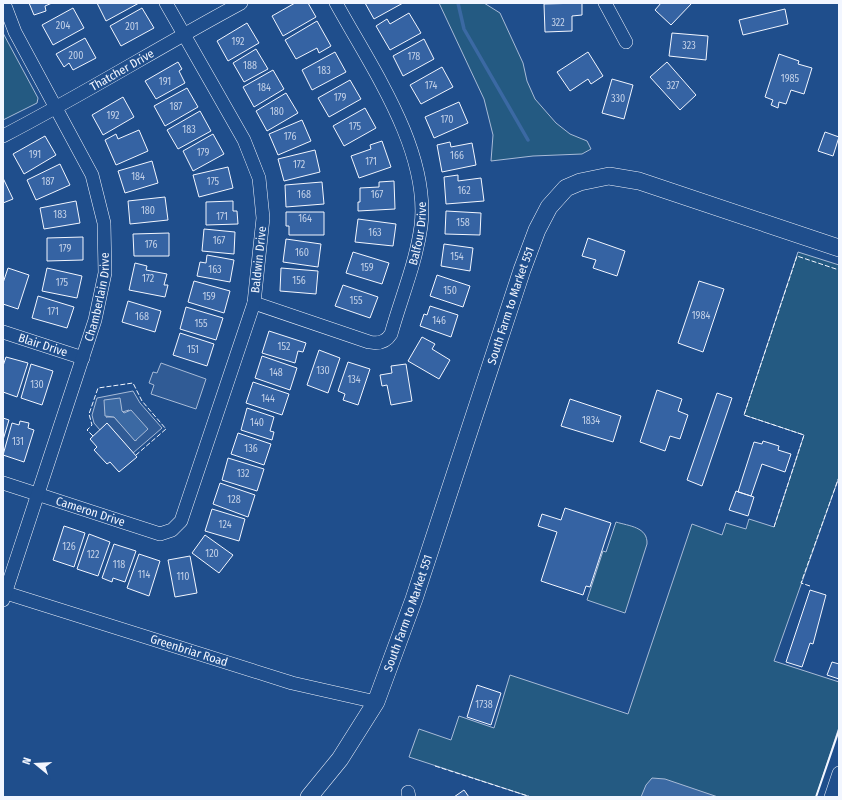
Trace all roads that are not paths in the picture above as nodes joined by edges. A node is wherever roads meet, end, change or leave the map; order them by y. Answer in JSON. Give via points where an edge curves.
{"nodes":[{"id":1,"x":4,"y":3,"type":"edge"},
{"id":2,"x":166,"y":3,"type":"edge"},
{"id":3,"x":241,"y":3,"type":"edge"},
{"id":4,"x":336,"y":3,"type":"edge"},
{"id":5,"x":606,"y":3,"type":"edge"},
{"id":6,"x":184,"y":34,"type":"junction"},
{"id":7,"x":626,"y":42,"type":"dead end"},
{"id":8,"x":57,"y":108,"type":"junction"},
{"id":9,"x":3,"y":136,"type":"edge"},
{"id":10,"x":839,"y":248,"type":"edge"},
{"id":11,"x":254,"y":304,"type":"junction"},
{"id":12,"x":3,"y":332,"type":"edge"},
{"id":13,"x":83,"y":358,"type":"junction"},
{"id":14,"x":3,"y":483,"type":"edge"},
{"id":15,"x":39,"y":494,"type":"junction"},
{"id":16,"x":177,"y":526,"type":"joint"},
{"id":17,"x":4,"y":595,"type":"edge"},
{"id":18,"x":376,"y":702,"type":"junction"},
{"id":19,"x":839,"y":773,"type":"edge"},
{"id":20,"x":309,"y":797,"type":"edge"},
{"id":21,"x":831,"y":797,"type":"edge"}],
"edges":[{"from":1,"to":8,"type":"street","name":"Chamberlain Drive","via":[[16,32]]},
{"from":2,"to":6,"type":"street","name":"Baldwin Drive"},
{"from":3,"to":6,"type":"street","name":"Thatcher Drive"},
{"from":4,"to":11,"type":"street","name":"Balfour Drive","via":[[401,121],[412,150],[420,184],[421,224],[413,264],[391,334],[380,343],[370,342]]},
{"from":5,"to":7,"type":"street"},
{"from":6,"to":8,"type":"street","name":"Thatcher Drive"},
{"from":6,"to":11,"type":"street","name":"Baldwin Drive","via":[[244,140],[259,178],[263,218]]},
{"from":8,"to":9,"type":"street","name":"Thatcher Drive"},
{"from":8,"to":13,"type":"street","name":"Chamberlain Drive","via":[[92,175],[104,223],[105,273],[95,320]]},
{"from":10,"to":18,"type":"main road","name":"South Farm to Market 551","via":[[639,181],[609,176],[580,182],[566,188],[549,206],[522,270],[414,599]]},
{"from":11,"to":16,"type":"street","name":"Baldwin Drive"},
{"from":12,"to":13,"type":"street","name":"Blair Drive"},
{"from":13,"to":15,"type":"street","name":"Chamberlain Drive"},
{"from":14,"to":15,"type":"street","name":"Cameron Drive"},
{"from":15,"to":16,"type":"street","name":"Cameron Drive","via":[[160,534]]},
{"from":15,"to":17,"type":"street","name":"Chamberlain Drive"},
{"from":17,"to":18,"type":"street","name":"Greenbriar Road","via":[[292,683]]},
{"from":18,"to":20,"type":"main road","name":"South Farm to Market 551","via":[[340,759]]},
{"from":19,"to":21,"type":"street"}]}
